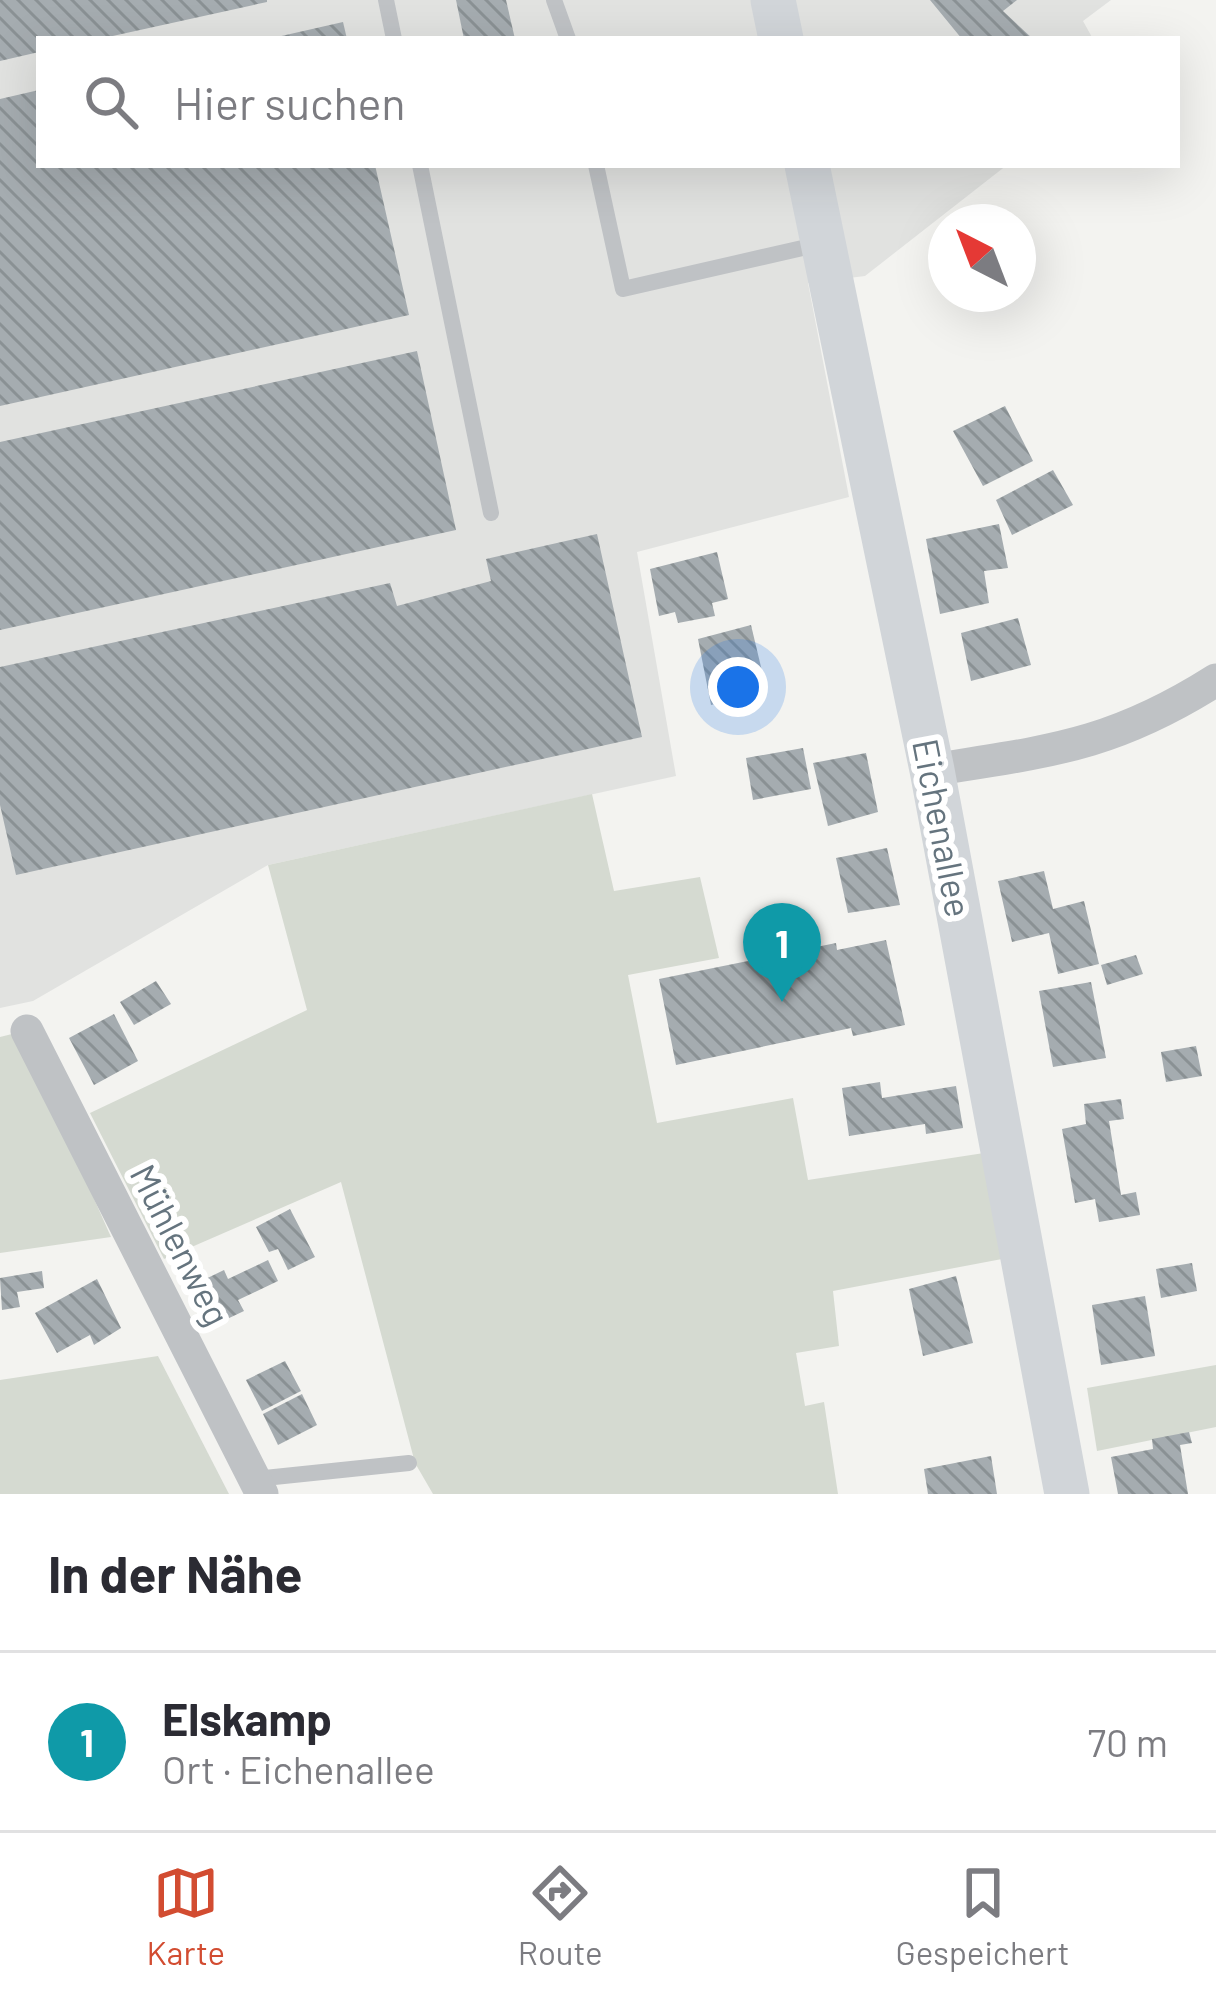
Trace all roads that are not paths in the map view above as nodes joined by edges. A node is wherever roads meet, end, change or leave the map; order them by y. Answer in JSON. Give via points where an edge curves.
{"nodes":[{"id":1,"x":386,"y":0,"type":"edge"},
{"id":2,"x":554,"y":0,"type":"edge"},
{"id":3,"x":773,"y":0,"type":"edge"},
{"id":4,"x":393,"y":36,"type":"edge"},
{"id":5,"x":567,"y":36,"type":"edge"},
{"id":6,"x":780,"y":36,"type":"edge"},
{"id":7,"x":420,"y":168,"type":"edge"},
{"id":8,"x":597,"y":168,"type":"edge"},
{"id":9,"x":808,"y":168,"type":"edge"},
{"id":10,"x":823,"y":243,"type":"junction"},
{"id":11,"x":491,"y":513,"type":"dead end"},
{"id":12,"x":1216,"y":680,"type":"edge"},
{"id":13,"x":932,"y":770,"type":"junction"},
{"id":14,"x":14,"y":1034,"type":"edge"},
{"id":15,"x":410,"y":1463,"type":"dead end"},
{"id":16,"x":259,"y":1486,"type":"edge"},
{"id":17,"x":1067,"y":1494,"type":"edge"}],
"edges":[{"from":1,"to":4,"type":"lane"},
{"from":2,"to":5,"type":"lane"},
{"from":3,"to":6,"type":"street"},
{"from":7,"to":11,"type":"lane"},
{"from":8,"to":10,"type":"lane","via":[[623,289]]},
{"from":9,"to":10,"type":"street","name":"Eichenallee"},
{"from":10,"to":13,"type":"street","name":"Eichenallee"},
{"from":12,"to":13,"type":"street","via":[[1102,740]]},
{"from":13,"to":17,"type":"street","name":"Eichenallee"},
{"from":14,"to":16,"type":"street","name":"Mühlenweg"},
{"from":15,"to":16,"type":"lane"}]}
